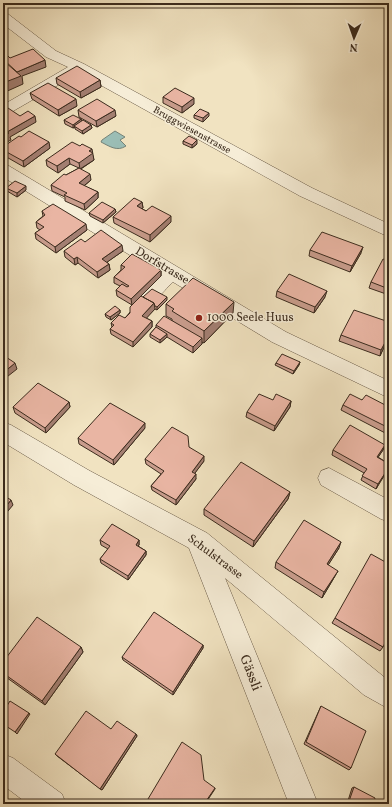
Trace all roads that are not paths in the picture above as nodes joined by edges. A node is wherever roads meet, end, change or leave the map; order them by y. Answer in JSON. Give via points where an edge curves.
{"nodes":[{"id":1,"x":3,"y":17,"type":"edge"},
{"id":2,"x":79,"y":67,"type":"junction"},
{"id":3,"x":3,"y":111,"type":"edge"},
{"id":4,"x":3,"y":170,"type":"edge"},
{"id":5,"x":389,"y":231,"type":"edge"},
{"id":6,"x":171,"y":272,"type":"junction"},
{"id":7,"x":141,"y":301,"type":"edge"},
{"id":8,"x":389,"y":390,"type":"edge"},
{"id":9,"x":3,"y":431,"type":"edge"},
{"id":10,"x":329,"y":478,"type":"dead end"},
{"id":11,"x":389,"y":512,"type":"edge"},
{"id":12,"x":198,"y":541,"type":"junction"},
{"id":13,"x":389,"y":696,"type":"edge"},
{"id":14,"x":3,"y":768,"type":"edge"},
{"id":15,"x":52,"y":804,"type":"edge"},
{"id":16,"x":304,"y":804,"type":"edge"}],
"edges":[{"from":1,"to":2,"type":"street","name":"Bruggwiesenstrasse","via":[[51,54]]},
{"from":2,"to":3,"type":"street"},
{"from":2,"to":5,"type":"street","name":"Bruggwiesenstrasse","via":[[306,192]]},
{"from":4,"to":6,"type":"street","name":"Dorfstrasse"},
{"from":6,"to":7,"type":"street"},
{"from":6,"to":8,"type":"street","name":"Dorfstrasse","via":[[279,337]]},
{"from":9,"to":12,"type":"street","name":"Schulstrasse","via":[[82,478]]},
{"from":10,"to":11,"type":"street"},
{"from":12,"to":13,"type":"street","name":"Schulstrasse","via":[[373,686]]},
{"from":12,"to":16,"type":"street","name":"Gässli"},
{"from":14,"to":15,"type":"street"}]}
